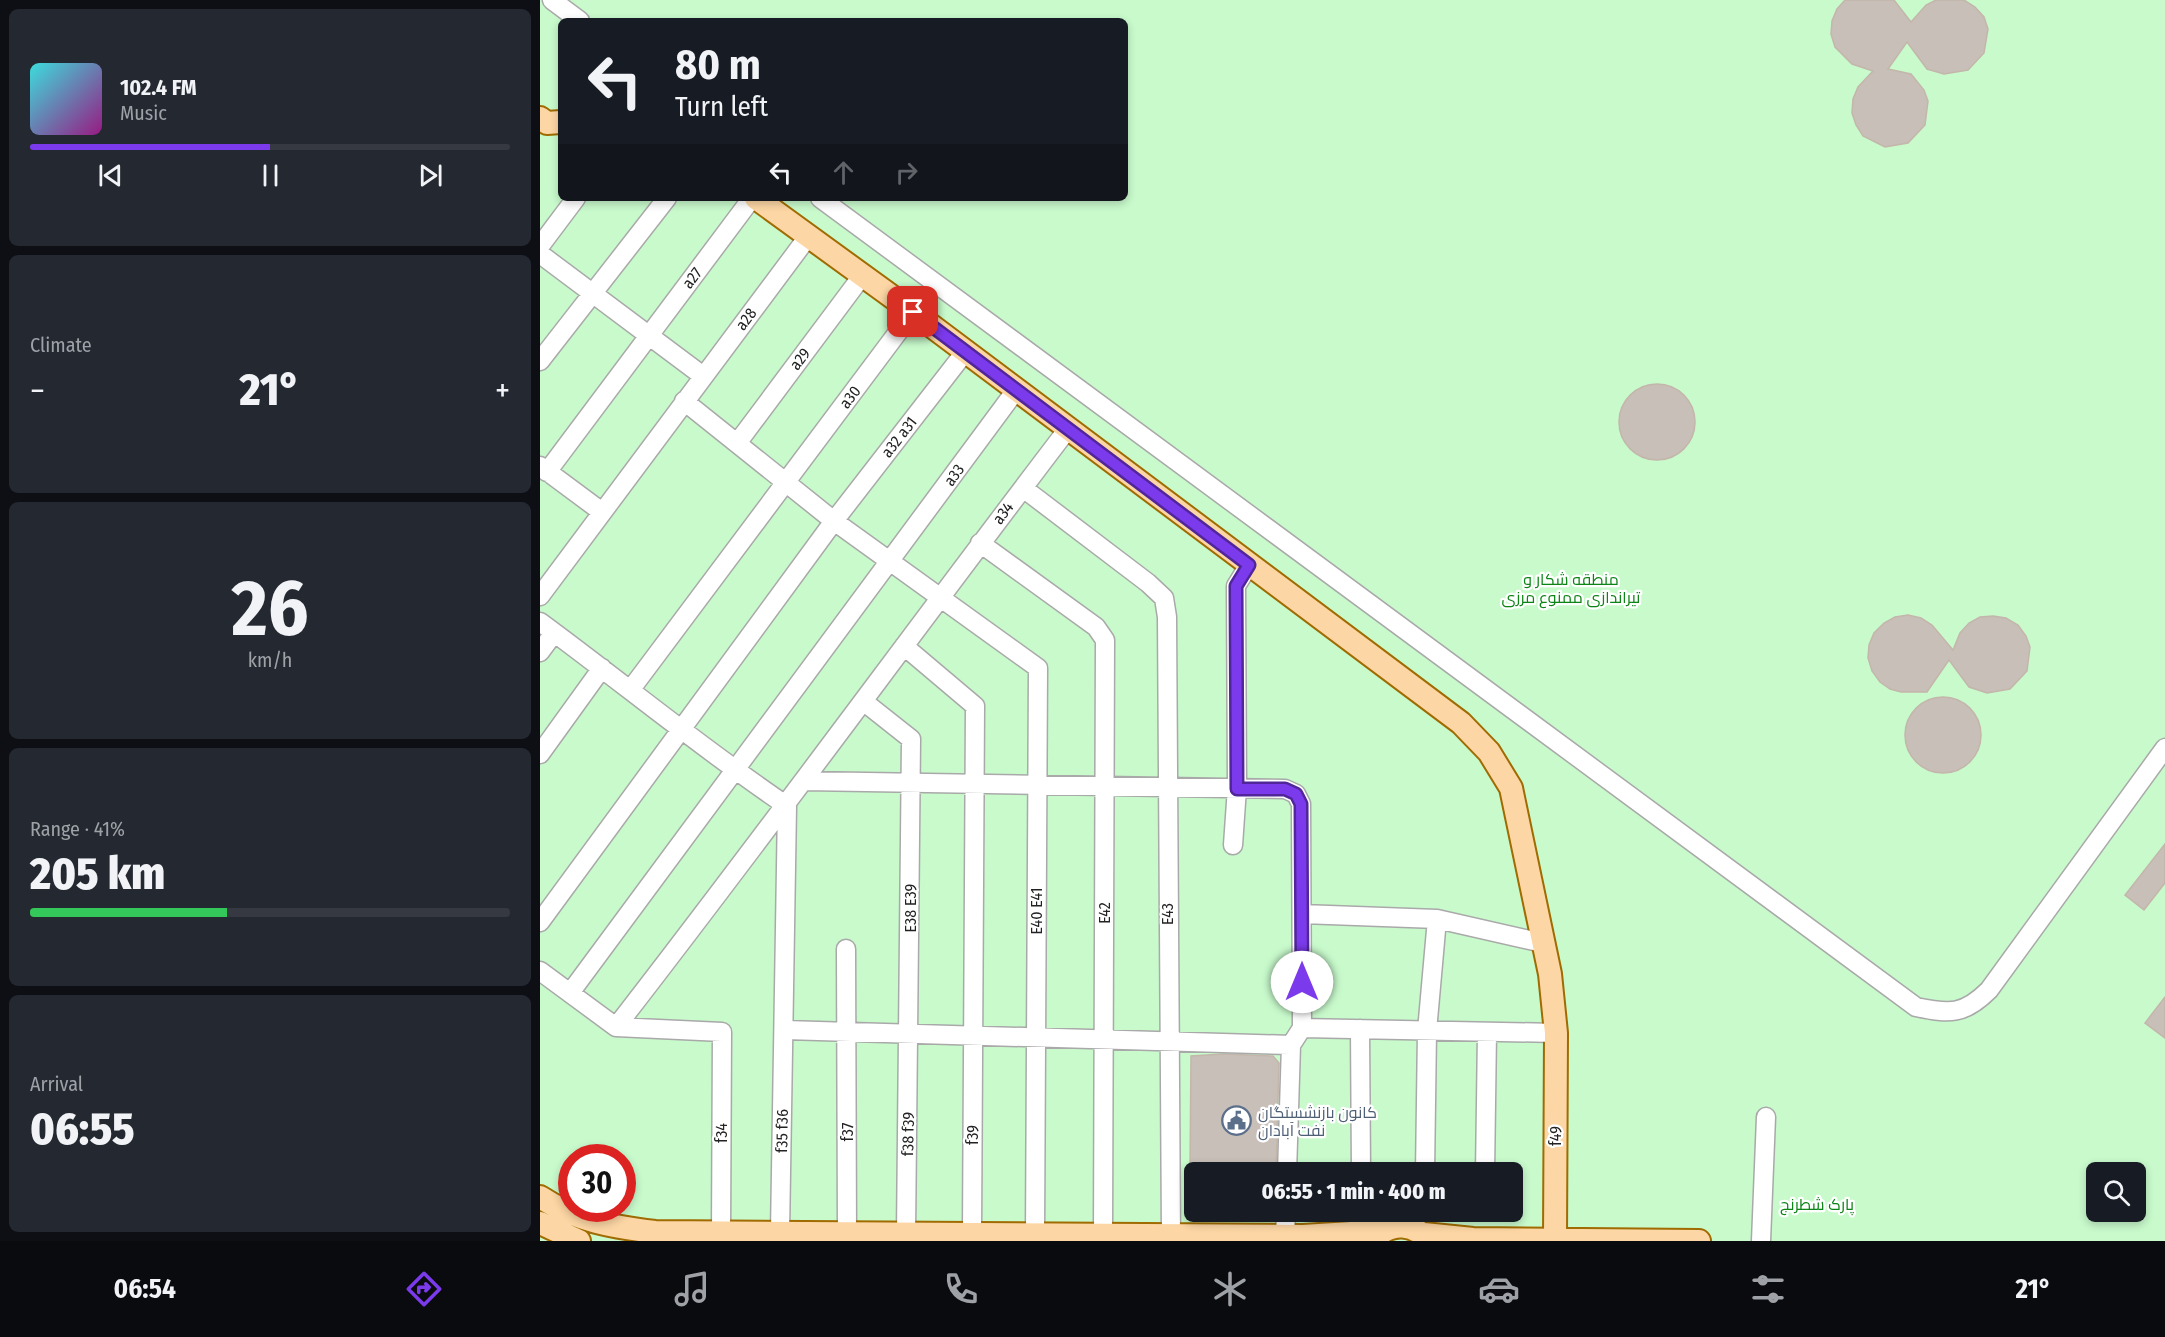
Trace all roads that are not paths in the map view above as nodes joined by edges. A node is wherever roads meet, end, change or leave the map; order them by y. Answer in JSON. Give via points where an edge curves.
{"nodes":[{"id":1,"x":552,"y":0,"type":"edge"},
{"id":2,"x":576,"y":18,"type":"edge"},
{"id":3,"x":574,"y":201,"type":"edge"},
{"id":4,"x":665,"y":201,"type":"edge"},
{"id":5,"x":752,"y":201,"type":"edge"},
{"id":6,"x":758,"y":201,"type":"edge"},
{"id":7,"x":824,"y":201,"type":"edge"},
{"id":8,"x":807,"y":238,"type":"junction"},
{"id":9,"x":540,"y":246,"type":"edge"},
{"id":10,"x":540,"y":254,"type":"edge"},
{"id":11,"x":862,"y":276,"type":"junction"},
{"id":12,"x":594,"y":293,"type":"junction"},
{"id":13,"x":913,"y":312,"type":"junction"},
{"id":14,"x":650,"y":334,"type":"junction"},
{"id":15,"x":964,"y":352,"type":"junction"},
{"id":16,"x":540,"y":361,"type":"edge"},
{"id":17,"x":703,"y":376,"type":"junction"},
{"id":18,"x":1016,"y":390,"type":"junction"},
{"id":19,"x":684,"y":401,"type":"junction"},
{"id":20,"x":1067,"y":430,"type":"junction"},
{"id":21,"x":738,"y":442,"type":"junction"},
{"id":22,"x":544,"y":469,"type":"edge"},
{"id":23,"x":786,"y":483,"type":"junction"},
{"id":24,"x":1023,"y":488,"type":"junction"},
{"id":25,"x":602,"y":512,"type":"junction"},
{"id":26,"x":834,"y":521,"type":"junction"},
{"id":27,"x":980,"y":543,"type":"junction"},
{"id":28,"x":891,"y":561,"type":"junction"},
{"id":29,"x":1249,"y":565,"type":"junction"},
{"id":30,"x":540,"y":596,"type":"edge"},
{"id":31,"x":940,"y":596,"type":"junction"},
{"id":32,"x":547,"y":627,"type":"edge"},
{"id":33,"x":904,"y":646,"type":"junction"},
{"id":34,"x":540,"y":652,"type":"edge"},
{"id":35,"x":602,"y":668,"type":"junction"},
{"id":36,"x":631,"y":689,"type":"junction"},
{"id":37,"x":863,"y":702,"type":"junction"},
{"id":38,"x":680,"y":731,"type":"junction"},
{"id":39,"x":2165,"y":748,"type":"edge"},
{"id":40,"x":540,"y":754,"type":"edge"},
{"id":41,"x":735,"y":771,"type":"junction"},
{"id":42,"x":805,"y":781,"type":"junction"},
{"id":43,"x":911,"y":784,"type":"junction"},
{"id":44,"x":975,"y":784,"type":"junction"},
{"id":45,"x":1037,"y":785,"type":"junction"},
{"id":46,"x":1104,"y":786,"type":"junction"},
{"id":47,"x":1166,"y":787,"type":"junction"},
{"id":48,"x":1237,"y":789,"type":"junction"},
{"id":49,"x":787,"y":806,"type":"junction"},
{"id":50,"x":1233,"y":845,"type":"dead end"},
{"id":51,"x":1302,"y":914,"type":"junction"},
{"id":52,"x":1437,"y":920,"type":"junction"},
{"id":53,"x":540,"y":922,"type":"edge"},
{"id":54,"x":1543,"y":943,"type":"junction"},
{"id":55,"x":846,"y":949,"type":"dead end"},
{"id":56,"x":540,"y":971,"type":"edge"},
{"id":57,"x":570,"y":993,"type":"junction"},
{"id":58,"x":616,"y":1027,"type":"junction"},
{"id":59,"x":1302,"y":1028,"type":"junction"},
{"id":60,"x":1360,"y":1029,"type":"junction"},
{"id":61,"x":785,"y":1030,"type":"junction"},
{"id":62,"x":847,"y":1031,"type":"junction"},
{"id":63,"x":1427,"y":1031,"type":"junction"},
{"id":64,"x":1487,"y":1032,"type":"junction"},
{"id":65,"x":909,"y":1033,"type":"junction"},
{"id":66,"x":1556,"y":1033,"type":"junction"},
{"id":67,"x":973,"y":1035,"type":"junction"},
{"id":68,"x":1035,"y":1037,"type":"junction"},
{"id":69,"x":1103,"y":1039,"type":"junction"},
{"id":70,"x":1168,"y":1041,"type":"junction"},
{"id":71,"x":1291,"y":1045,"type":"junction"},
{"id":72,"x":1766,"y":1117,"type":"dead end"},
{"id":73,"x":1287,"y":1162,"type":"edge"},
{"id":74,"x":1361,"y":1162,"type":"edge"},
{"id":75,"x":1425,"y":1162,"type":"edge"},
{"id":76,"x":1485,"y":1162,"type":"edge"},
{"id":77,"x":540,"y":1197,"type":"edge"},
{"id":78,"x":1286,"y":1222,"type":"edge"},
{"id":79,"x":543,"y":1230,"type":"edge"},
{"id":80,"x":721,"y":1233,"type":"junction"},
{"id":81,"x":780,"y":1233,"type":"junction"},
{"id":82,"x":847,"y":1233,"type":"junction"},
{"id":83,"x":906,"y":1234,"type":"junction"},
{"id":84,"x":972,"y":1234,"type":"junction"},
{"id":85,"x":1035,"y":1235,"type":"junction"},
{"id":86,"x":1103,"y":1235,"type":"junction"},
{"id":87,"x":1171,"y":1236,"type":"junction"},
{"id":88,"x":1285,"y":1236,"type":"junction"},
{"id":89,"x":1378,"y":1236,"type":"edge"},
{"id":90,"x":1427,"y":1238,"type":"edge"},
{"id":91,"x":1555,"y":1239,"type":"junction"},
{"id":92,"x":579,"y":1241,"type":"edge"},
{"id":93,"x":1699,"y":1241,"type":"edge"},
{"id":94,"x":1761,"y":1241,"type":"edge"}],
"edges":[{"from":1,"to":2,"type":"street"},
{"from":3,"to":9,"type":"street"},
{"from":4,"to":12,"type":"street"},
{"from":5,"to":14,"type":"street","name":"a27"},
{"from":6,"to":8,"type":"main road","name":"f49"},
{"from":7,"to":39,"type":"street","via":[[1916,1007],[1954,1011],[1973,1006],[1989,990]]},
{"from":8,"to":11,"type":"main road","name":"f49"},
{"from":8,"to":17,"type":"street","name":"a28"},
{"from":10,"to":12,"type":"street"},
{"from":11,"to":13,"type":"main road","name":"f49"},
{"from":11,"to":21,"type":"street","name":"a29"},
{"from":12,"to":14,"type":"street"},
{"from":12,"to":16,"type":"street"},
{"from":13,"to":15,"type":"main road","name":"f49"},
{"from":13,"to":23,"type":"street","name":"a30"},
{"from":14,"to":17,"type":"street"},
{"from":14,"to":22,"type":"street","name":"a27"},
{"from":15,"to":18,"type":"main road","name":"f49"},
{"from":15,"to":26,"type":"street","name":"a32 a31"},
{"from":17,"to":19,"type":"street","name":"a28"},
{"from":18,"to":20,"type":"main road","name":"f49"},
{"from":18,"to":28,"type":"street","name":"a33"},
{"from":19,"to":21,"type":"street"},
{"from":19,"to":25,"type":"street","name":"a28"},
{"from":20,"to":24,"type":"street","name":"a34"},
{"from":20,"to":29,"type":"main road","name":"f49"},
{"from":21,"to":23,"type":"street"},
{"from":22,"to":25,"type":"street"},
{"from":23,"to":26,"type":"street"},
{"from":23,"to":36,"type":"street","name":"a30"},
{"from":24,"to":27,"type":"street","name":"a34"},
{"from":24,"to":47,"type":"street","name":"E43","via":[[1164,598]]},
{"from":25,"to":30,"type":"street","name":"a28"},
{"from":26,"to":28,"type":"street"},
{"from":26,"to":38,"type":"street","name":"a32 a31"},
{"from":27,"to":31,"type":"street","name":"a34"},
{"from":27,"to":46,"type":"street","name":"E42","via":[[1096,627],[1105,640]]},
{"from":28,"to":31,"type":"street"},
{"from":28,"to":41,"type":"street","name":"a33"},
{"from":29,"to":48,"type":"street","via":[[1236,586]]},
{"from":29,"to":54,"type":"main road","name":"f49","via":[[1461,723],[1488,752],[1511,788]]},
{"from":31,"to":33,"type":"street","name":"a34"},
{"from":31,"to":45,"type":"street","name":"E40 E41","via":[[1038,668]]},
{"from":32,"to":34,"type":"street"},
{"from":32,"to":35,"type":"street"},
{"from":33,"to":37,"type":"street","name":"a34"},
{"from":33,"to":44,"type":"street","name":"f39","via":[[975,706]]},
{"from":35,"to":36,"type":"street"},
{"from":35,"to":40,"type":"street"},
{"from":36,"to":38,"type":"street"},
{"from":37,"to":42,"type":"street","name":"a34"},
{"from":37,"to":43,"type":"street","name":"E38 E39","via":[[911,739]]},
{"from":38,"to":41,"type":"street"},
{"from":38,"to":53,"type":"street","name":"a32 a31"},
{"from":41,"to":49,"type":"street"},
{"from":41,"to":57,"type":"street","name":"a33"},
{"from":42,"to":43,"type":"street"},
{"from":42,"to":49,"type":"street","name":"a34"},
{"from":43,"to":44,"type":"street"},
{"from":43,"to":65,"type":"street","name":"E38 E39"},
{"from":44,"to":45,"type":"street"},
{"from":44,"to":67,"type":"street","name":"f39"},
{"from":45,"to":46,"type":"street"},
{"from":45,"to":68,"type":"street","name":"E40 E41"},
{"from":46,"to":47,"type":"street"},
{"from":46,"to":69,"type":"street","name":"E42"},
{"from":47,"to":48,"type":"street"},
{"from":47,"to":70,"type":"street","name":"E43"},
{"from":48,"to":50,"type":"street"},
{"from":48,"to":51,"type":"street","via":[[1285,789],[1296,794],[1301,804]]},
{"from":49,"to":58,"type":"street","name":"a34"},
{"from":49,"to":61,"type":"street","name":"f35 f36"},
{"from":51,"to":52,"type":"street"},
{"from":51,"to":59,"type":"street"},
{"from":52,"to":54,"type":"street"},
{"from":52,"to":63,"type":"street"},
{"from":54,"to":66,"type":"main road","name":"f49"},
{"from":55,"to":62,"type":"street","name":"f37"},
{"from":56,"to":57,"type":"street"},
{"from":57,"to":58,"type":"street"},
{"from":58,"to":80,"type":"street","name":"f34","via":[[722,1032]]},
{"from":59,"to":60,"type":"street"},
{"from":59,"to":71,"type":"street"},
{"from":60,"to":63,"type":"street"},
{"from":60,"to":74,"type":"street"},
{"from":61,"to":62,"type":"street"},
{"from":61,"to":81,"type":"street","name":"f35 f36"},
{"from":62,"to":65,"type":"street"},
{"from":62,"to":82,"type":"street","name":"f37"},
{"from":63,"to":64,"type":"street"},
{"from":63,"to":75,"type":"street"},
{"from":64,"to":66,"type":"street"},
{"from":64,"to":76,"type":"street"},
{"from":65,"to":67,"type":"street"},
{"from":65,"to":83,"type":"street","name":"f38 f39"},
{"from":66,"to":91,"type":"main road","name":"f49"},
{"from":67,"to":68,"type":"street"},
{"from":67,"to":84,"type":"street","name":"f39"},
{"from":68,"to":69,"type":"street"},
{"from":68,"to":85,"type":"street","name":"E40 E41"},
{"from":69,"to":70,"type":"street"},
{"from":69,"to":86,"type":"street","name":"E42"},
{"from":70,"to":71,"type":"street"},
{"from":70,"to":87,"type":"street","name":"E43"},
{"from":71,"to":73,"type":"street"},
{"from":72,"to":94,"type":"street"},
{"from":77,"to":80,"type":"main road","via":[[580,1218],[611,1227]]},
{"from":78,"to":88,"type":"street"},
{"from":79,"to":92,"type":"main road"},
{"from":80,"to":81,"type":"main road"},
{"from":81,"to":82,"type":"main road"},
{"from":82,"to":83,"type":"main road"},
{"from":83,"to":84,"type":"main road"},
{"from":84,"to":85,"type":"main road"},
{"from":85,"to":86,"type":"main road"},
{"from":86,"to":87,"type":"main road"},
{"from":87,"to":88,"type":"main road"},
{"from":88,"to":89,"type":"main road"},
{"from":89,"to":90,"type":"main road","via":[[1404,1226]]},
{"from":90,"to":91,"type":"main road"},
{"from":91,"to":93,"type":"main road"}]}
